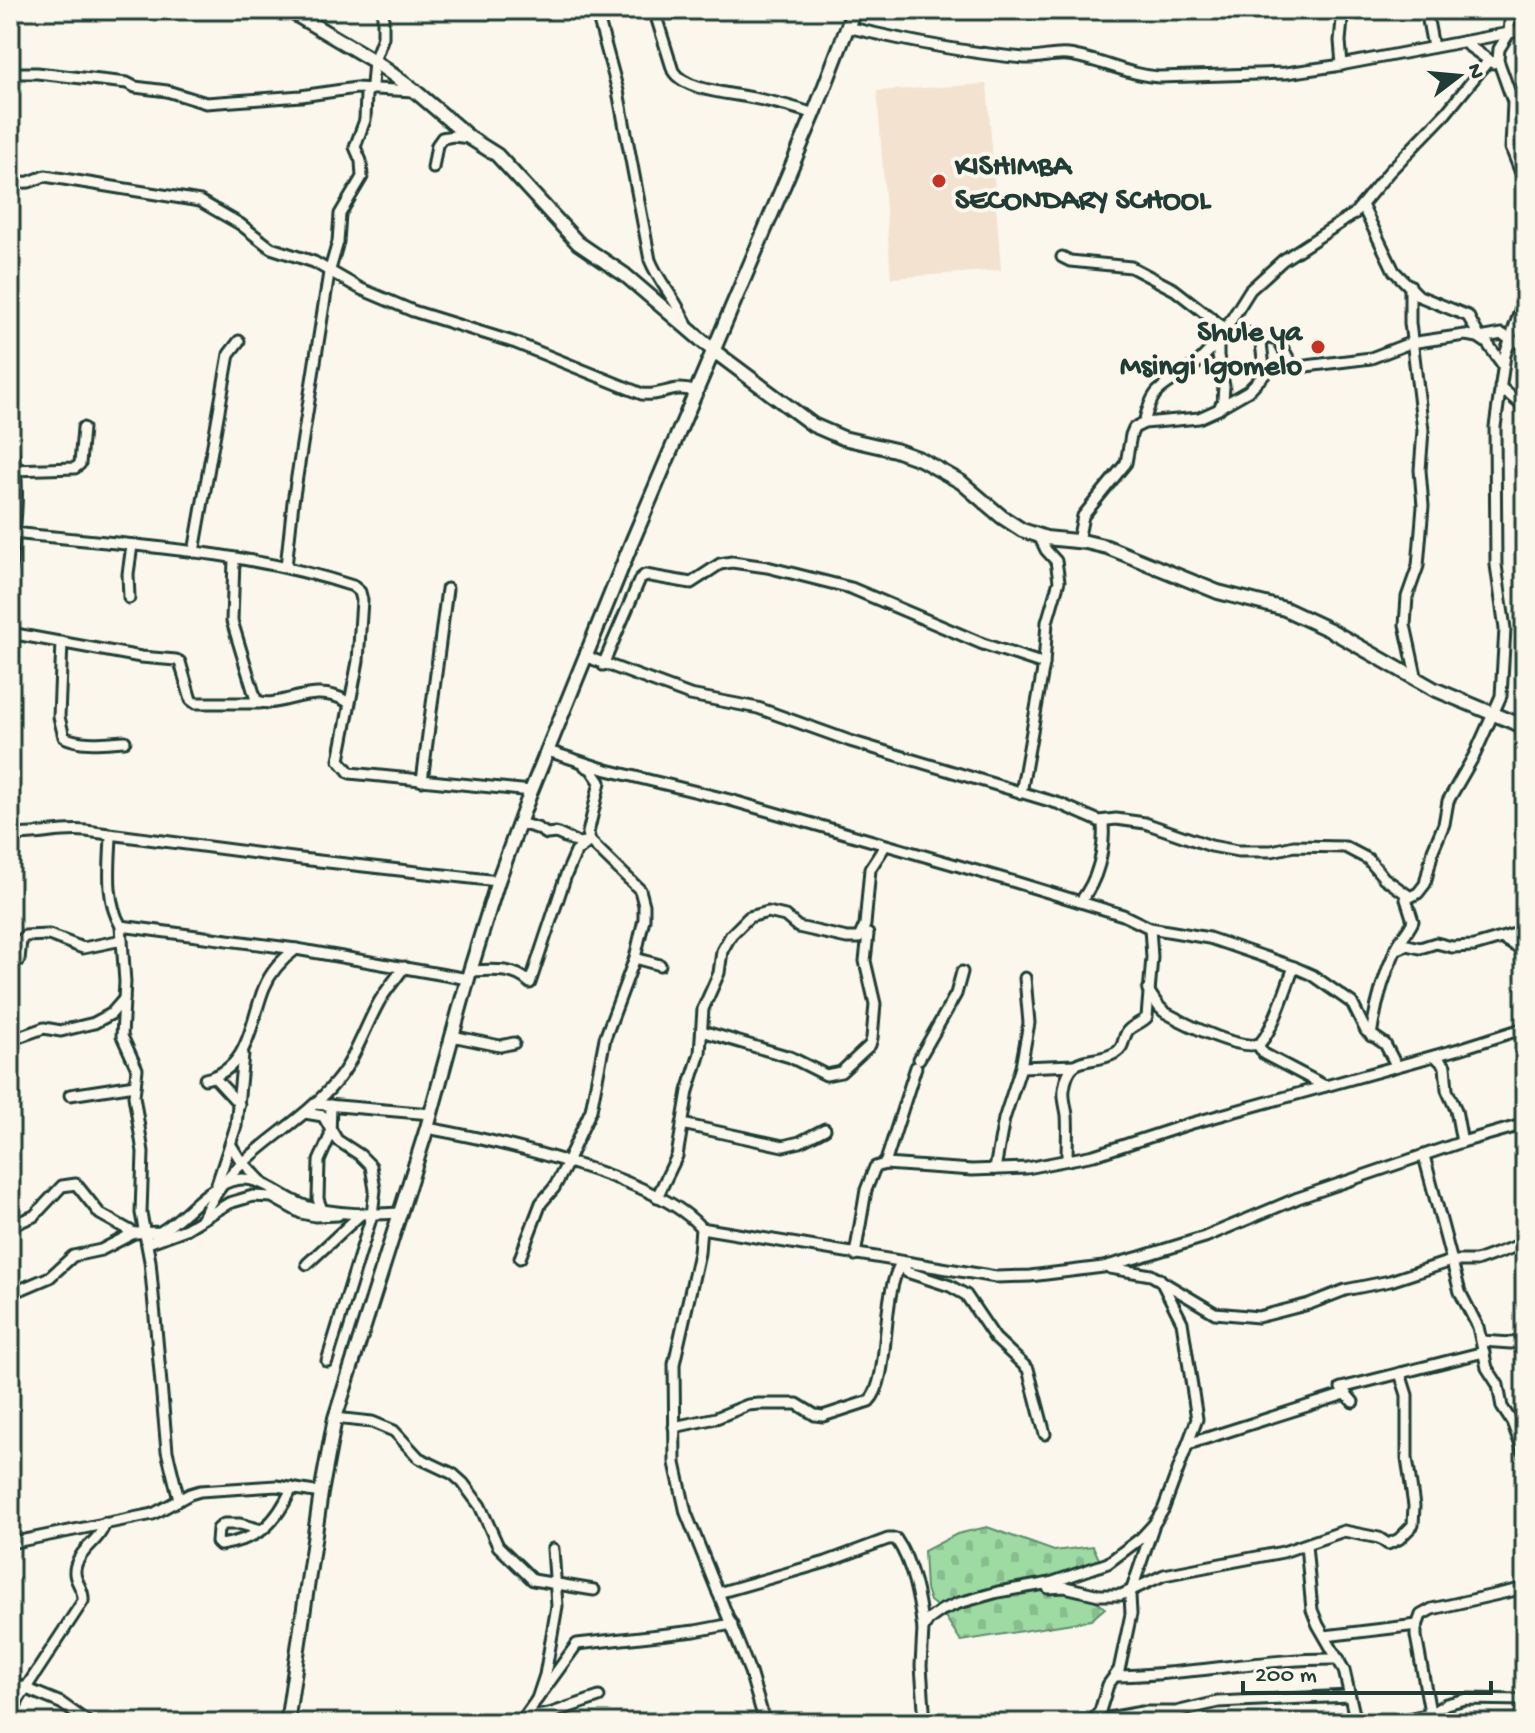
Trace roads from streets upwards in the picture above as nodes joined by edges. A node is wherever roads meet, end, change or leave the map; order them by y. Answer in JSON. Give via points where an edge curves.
{"nodes":[{"id":1,"x":288,"y":10,"type":"edge"},
{"id":2,"x":383,"y":10,"type":"edge"},
{"id":3,"x":596,"y":10,"type":"edge"},
{"id":4,"x":654,"y":10,"type":"edge"},
{"id":5,"x":854,"y":10,"type":"edge"},
{"id":6,"x":1343,"y":10,"type":"edge"},
{"id":7,"x":1426,"y":10,"type":"edge"},
{"id":8,"x":1511,"y":10,"type":"edge"},
{"id":9,"x":302,"y":13,"type":"edge"},
{"id":10,"x":847,"y":27,"type":"junction"},
{"id":11,"x":1525,"y":30,"type":"edge"},
{"id":12,"x":1509,"y":33,"type":"junction"},
{"id":13,"x":1463,"y":42,"type":"junction"},
{"id":14,"x":1433,"y":47,"type":"junction"},
{"id":15,"x":1489,"y":60,"type":"junction"},
{"id":16,"x":374,"y":61,"type":"junction"},
{"id":17,"x":1342,"y":65,"type":"junction"},
{"id":18,"x":1500,"y":66,"type":"junction"},
{"id":19,"x":10,"y":73,"type":"edge"},
{"id":20,"x":370,"y":88,"type":"junction"},
{"id":21,"x":415,"y":91,"type":"junction"},
{"id":22,"x":814,"y":114,"type":"junction"},
{"id":23,"x":470,"y":138,"type":"junction"},
{"id":24,"x":433,"y":168,"type":"dead end"},
{"id":25,"x":10,"y":183,"type":"edge"},
{"id":26,"x":1525,"y":183,"type":"edge"},
{"id":27,"x":1362,"y":205,"type":"junction"},
{"id":28,"x":1062,"y":257,"type":"dead end"},
{"id":29,"x":329,"y":273,"type":"junction"},
{"id":30,"x":1410,"y":286,"type":"junction"},
{"id":31,"x":1525,"y":296,"type":"edge"},
{"id":32,"x":688,"y":328,"type":"junction"},
{"id":33,"x":1224,"y":328,"type":"junction"},
{"id":34,"x":1260,"y":336,"type":"junction"},
{"id":35,"x":1480,"y":338,"type":"junction"},
{"id":36,"x":1510,"y":339,"type":"junction"},
{"id":37,"x":239,"y":341,"type":"dead end"},
{"id":38,"x":1218,"y":341,"type":"junction"},
{"id":39,"x":1525,"y":341,"type":"edge"},
{"id":40,"x":1413,"y":343,"type":"junction"},
{"id":41,"x":714,"y":351,"type":"junction"},
{"id":42,"x":1503,"y":365,"type":"junction"},
{"id":43,"x":1500,"y":387,"type":"junction"},
{"id":44,"x":696,"y":392,"type":"junction"},
{"id":45,"x":1220,"y":407,"type":"junction"},
{"id":46,"x":1525,"y":408,"type":"edge"},
{"id":47,"x":1144,"y":423,"type":"junction"},
{"id":48,"x":83,"y":428,"type":"dead end"},
{"id":49,"x":10,"y":442,"type":"edge"},
{"id":50,"x":13,"y":470,"type":"edge"},
{"id":51,"x":13,"y":533,"type":"junction"},
{"id":52,"x":1039,"y":536,"type":"junction"},
{"id":53,"x":1078,"y":541,"type":"junction"},
{"id":54,"x":132,"y":545,"type":"junction"},
{"id":55,"x":194,"y":552,"type":"junction"},
{"id":56,"x":234,"y":559,"type":"junction"},
{"id":57,"x":286,"y":567,"type":"junction"},
{"id":58,"x":10,"y":580,"type":"edge"},
{"id":59,"x":447,"y":589,"type":"dead end"},
{"id":60,"x":129,"y":598,"type":"dead end"},
{"id":61,"x":10,"y":633,"type":"edge"},
{"id":62,"x":62,"y":642,"type":"junction"},
{"id":63,"x":587,"y":657,"type":"junction"},
{"id":64,"x":1044,"y":664,"type":"junction"},
{"id":65,"x":603,"y":665,"type":"junction"},
{"id":66,"x":1417,"y":680,"type":"junction"},
{"id":67,"x":348,"y":702,"type":"junction"},
{"id":68,"x":260,"y":703,"type":"junction"},
{"id":69,"x":1494,"y":716,"type":"junction"},
{"id":70,"x":1525,"y":727,"type":"edge"},
{"id":71,"x":125,"y":741,"type":"dead end"},
{"id":72,"x":548,"y":751,"type":"junction"},
{"id":73,"x":572,"y":759,"type":"junction"},
{"id":74,"x":422,"y":781,"type":"junction"},
{"id":75,"x":531,"y":791,"type":"junction"},
{"id":76,"x":1021,"y":793,"type":"junction"},
{"id":77,"x":1103,"y":822,"type":"junction"},
{"id":78,"x":519,"y":823,"type":"junction"},
{"id":79,"x":10,"y":834,"type":"edge"},
{"id":80,"x":111,"y":836,"type":"junction"},
{"id":81,"x":590,"y":841,"type":"junction"},
{"id":82,"x":885,"y":846,"type":"junction"},
{"id":83,"x":498,"y":881,"type":"junction"},
{"id":84,"x":1409,"y":896,"type":"junction"},
{"id":85,"x":1080,"y":902,"type":"junction"},
{"id":86,"x":121,"y":926,"type":"junction"},
{"id":87,"x":1150,"y":928,"type":"junction"},
{"id":88,"x":1525,"y":931,"type":"edge"},
{"id":89,"x":868,"y":934,"type":"dead end"},
{"id":90,"x":1503,"y":939,"type":"junction"},
{"id":91,"x":122,"y":940,"type":"junction"},
{"id":92,"x":296,"y":949,"type":"junction"},
{"id":93,"x":1395,"y":950,"type":"junction"},
{"id":94,"x":1525,"y":952,"type":"edge"},
{"id":95,"x":635,"y":958,"type":"junction"},
{"id":96,"x":10,"y":963,"type":"edge"},
{"id":97,"x":660,"y":965,"type":"dead end"},
{"id":98,"x":404,"y":967,"type":"junction"},
{"id":99,"x":1294,"y":967,"type":"junction"},
{"id":100,"x":962,"y":972,"type":"dead end"},
{"id":101,"x":469,"y":975,"type":"junction"},
{"id":102,"x":1025,"y":978,"type":"dead end"},
{"id":103,"x":1148,"y":990,"type":"junction"},
{"id":104,"x":124,"y":999,"type":"junction"},
{"id":105,"x":1525,"y":1028,"type":"edge"},
{"id":106,"x":702,"y":1031,"type":"junction"},
{"id":107,"x":452,"y":1036,"type":"junction"},
{"id":108,"x":1371,"y":1036,"type":"junction"},
{"id":109,"x":10,"y":1040,"type":"edge"},
{"id":110,"x":514,"y":1043,"type":"dead end"},
{"id":111,"x":1258,"y":1045,"type":"junction"},
{"id":112,"x":243,"y":1051,"type":"junction"},
{"id":113,"x":1435,"y":1056,"type":"junction"},
{"id":114,"x":1075,"y":1065,"type":"junction"},
{"id":115,"x":1396,"y":1065,"type":"junction"},
{"id":116,"x":1021,"y":1067,"type":"junction"},
{"id":117,"x":135,"y":1085,"type":"junction"},
{"id":118,"x":1325,"y":1086,"type":"junction"},
{"id":119,"x":70,"y":1095,"type":"dead end"},
{"id":120,"x":239,"y":1104,"type":"junction"},
{"id":121,"x":315,"y":1104,"type":"junction"},
{"id":122,"x":331,"y":1105,"type":"junction"},
{"id":123,"x":305,"y":1113,"type":"junction"},
{"id":124,"x":431,"y":1114,"type":"junction"},
{"id":125,"x":682,"y":1124,"type":"junction"},
{"id":126,"x":1525,"y":1124,"type":"edge"},
{"id":127,"x":427,"y":1128,"type":"junction"},
{"id":128,"x":825,"y":1129,"type":"dead end"},
{"id":129,"x":331,"y":1131,"type":"junction"},
{"id":130,"x":1462,"y":1142,"type":"junction"},
{"id":131,"x":231,"y":1145,"type":"junction"},
{"id":132,"x":1424,"y":1156,"type":"junction"},
{"id":133,"x":1067,"y":1160,"type":"junction"},
{"id":134,"x":568,"y":1162,"type":"junction"},
{"id":135,"x":243,"y":1163,"type":"junction"},
{"id":136,"x":885,"y":1164,"type":"junction"},
{"id":137,"x":995,"y":1169,"type":"junction"},
{"id":138,"x":265,"y":1185,"type":"junction"},
{"id":139,"x":217,"y":1188,"type":"junction"},
{"id":140,"x":657,"y":1197,"type":"junction"},
{"id":141,"x":322,"y":1210,"type":"junction"},
{"id":142,"x":357,"y":1213,"type":"junction"},
{"id":143,"x":399,"y":1213,"type":"junction"},
{"id":144,"x":372,"y":1215,"type":"junction"},
{"id":145,"x":203,"y":1218,"type":"junction"},
{"id":146,"x":10,"y":1226,"type":"edge"},
{"id":147,"x":701,"y":1228,"type":"junction"},
{"id":148,"x":142,"y":1236,"type":"junction"},
{"id":149,"x":1525,"y":1243,"type":"edge"},
{"id":150,"x":855,"y":1255,"type":"junction"},
{"id":151,"x":520,"y":1258,"type":"dead end"},
{"id":152,"x":1451,"y":1261,"type":"junction"},
{"id":153,"x":901,"y":1263,"type":"junction"},
{"id":154,"x":307,"y":1264,"type":"dead end"},
{"id":155,"x":1103,"y":1267,"type":"junction"},
{"id":156,"x":1160,"y":1279,"type":"junction"},
{"id":157,"x":10,"y":1294,"type":"edge"},
{"id":158,"x":1525,"y":1340,"type":"edge"},
{"id":159,"x":1482,"y":1341,"type":"junction"},
{"id":160,"x":1484,"y":1352,"type":"junction"},
{"id":161,"x":327,"y":1361,"type":"dead end"},
{"id":162,"x":1400,"y":1373,"type":"junction"},
{"id":163,"x":1345,"y":1394,"type":"junction"},
{"id":164,"x":1353,"y":1402,"type":"dead end"},
{"id":165,"x":335,"y":1418,"type":"junction"},
{"id":166,"x":674,"y":1427,"type":"junction"},
{"id":167,"x":1045,"y":1434,"type":"dead end"},
{"id":168,"x":1188,"y":1444,"type":"junction"},
{"id":169,"x":1524,"y":1452,"type":"edge"},
{"id":170,"x":292,"y":1488,"type":"junction"},
{"id":171,"x":321,"y":1493,"type":"junction"},
{"id":172,"x":179,"y":1500,"type":"junction"},
{"id":173,"x":105,"y":1523,"type":"junction"},
{"id":174,"x":1154,"y":1524,"type":"junction"},
{"id":175,"x":262,"y":1530,"type":"dead end"},
{"id":176,"x":10,"y":1543,"type":"edge"},
{"id":177,"x":1306,"y":1545,"type":"junction"},
{"id":178,"x":553,"y":1549,"type":"dead end"},
{"id":179,"x":555,"y":1585,"type":"junction"},
{"id":180,"x":1041,"y":1585,"type":"junction"},
{"id":181,"x":1525,"y":1588,"type":"edge"},
{"id":182,"x":594,"y":1590,"type":"dead end"},
{"id":183,"x":1132,"y":1590,"type":"junction"},
{"id":184,"x":718,"y":1593,"type":"junction"},
{"id":185,"x":732,"y":1624,"type":"junction"},
{"id":186,"x":1417,"y":1625,"type":"junction"},
{"id":187,"x":923,"y":1629,"type":"junction"},
{"id":188,"x":1325,"y":1636,"type":"junction"},
{"id":189,"x":1339,"y":1659,"type":"junction"},
{"id":190,"x":1116,"y":1676,"type":"junction"},
{"id":191,"x":10,"y":1682,"type":"edge"},
{"id":192,"x":26,"y":1688,"type":"junction"},
{"id":193,"x":1349,"y":1696,"type":"junction"},
{"id":194,"x":599,"y":1697,"type":"dead end"},
{"id":195,"x":537,"y":1699,"type":"junction"},
{"id":196,"x":1525,"y":1700,"type":"edge"},
{"id":197,"x":1431,"y":1719,"type":"edge"},
{"id":198,"x":521,"y":1720,"type":"edge"},
{"id":199,"x":10,"y":1721,"type":"edge"},
{"id":200,"x":1092,"y":1722,"type":"edge"},
{"id":201,"x":89,"y":1723,"type":"edge"},
{"id":202,"x":287,"y":1723,"type":"edge"},
{"id":203,"x":765,"y":1723,"type":"edge"},
{"id":204,"x":925,"y":1723,"type":"edge"},
{"id":205,"x":1080,"y":1723,"type":"edge"},
{"id":206,"x":1356,"y":1723,"type":"edge"},
{"id":207,"x":1389,"y":1723,"type":"edge"}],
"edges":[{"from":1,"to":9,"type":"street"},
{"from":2,"to":16,"type":"street","via":[[385,29]]},
{"from":3,"to":32,"type":"street","via":[[618,91],[650,260]]},
{"from":4,"to":22,"type":"street","via":[[679,79]]},
{"from":5,"to":10,"type":"street"},
{"from":6,"to":17,"type":"street"},
{"from":7,"to":14,"type":"street"},
{"from":8,"to":12,"type":"street"},
{"from":9,"to":16,"type":"street"},
{"from":10,"to":17,"type":"street","via":[[981,53],[1066,55],[1159,77],[1286,73]]},
{"from":10,"to":22,"type":"street"},
{"from":11,"to":12,"type":"street"},
{"from":12,"to":13,"type":"street"},
{"from":12,"to":18,"type":"street","via":[[1497,55]]},
{"from":13,"to":14,"type":"street"},
{"from":13,"to":15,"type":"street"},
{"from":14,"to":17,"type":"street"},
{"from":15,"to":18,"type":"street"},
{"from":15,"to":27,"type":"street"},
{"from":16,"to":20,"type":"street"},
{"from":16,"to":21,"type":"street"},
{"from":18,"to":26,"type":"street","via":[[1513,102],[1511,148]]},
{"from":19,"to":20,"type":"street","via":[[127,83],[206,103]]},
{"from":20,"to":21,"type":"street"},
{"from":20,"to":29,"type":"street","via":[[355,147],[362,177],[340,214]]},
{"from":21,"to":23,"type":"street"},
{"from":22,"to":41,"type":"street"},
{"from":23,"to":24,"type":"street","via":[[442,138]]},
{"from":23,"to":32,"type":"street","via":[[497,155],[578,243]]},
{"from":25,"to":29,"type":"street","via":[[45,176],[200,201],[271,248],[314,262]]},
{"from":27,"to":30,"type":"street","via":[[1394,271]]},
{"from":27,"to":33,"type":"street","via":[[1283,260],[1255,285]]},
{"from":28,"to":33,"type":"street","via":[[1131,267],[1175,290]]},
{"from":29,"to":44,"type":"street","via":[[413,311],[516,343],[642,394],[675,387]]},
{"from":29,"to":57,"type":"street"},
{"from":30,"to":35,"type":"street","via":[[1433,304],[1468,316]]},
{"from":30,"to":40,"type":"street"},
{"from":31,"to":36,"type":"street"},
{"from":32,"to":41,"type":"street"},
{"from":33,"to":34,"type":"street"},
{"from":33,"to":38,"type":"street"},
{"from":34,"to":40,"type":"street","via":[[1278,340],[1298,367],[1371,358]]},
{"from":34,"to":45,"type":"street","via":[[1265,374]]},
{"from":35,"to":36,"type":"street","via":[[1502,334]]},
{"from":35,"to":40,"type":"street","via":[[1465,335]]},
{"from":35,"to":42,"type":"street"},
{"from":36,"to":39,"type":"street"},
{"from":36,"to":42,"type":"street"},
{"from":37,"to":55,"type":"street","via":[[229,354]]},
{"from":38,"to":45,"type":"street","via":[[1224,386]]},
{"from":38,"to":47,"type":"street","via":[[1192,368],[1159,389]]},
{"from":40,"to":66,"type":"street","via":[[1423,430],[1423,506],[1418,566],[1407,597],[1405,625]]},
{"from":41,"to":44,"type":"street"},
{"from":41,"to":52,"type":"street","via":[[813,425],[920,459],[961,482],[1011,524]]},
{"from":42,"to":43,"type":"street"},
{"from":43,"to":46,"type":"street"},
{"from":43,"to":69,"type":"street","via":[[1494,449],[1505,629],[1502,689]]},
{"from":44,"to":63,"type":"street"},
{"from":45,"to":47,"type":"street","via":[[1199,418]]},
{"from":47,"to":53,"type":"street","via":[[1132,431],[1123,468],[1083,516]]},
{"from":48,"to":50,"type":"street","via":[[80,464],[75,468]]},
{"from":49,"to":50,"type":"street"},
{"from":50,"to":51,"type":"street"},
{"from":51,"to":54,"type":"street"},
{"from":51,"to":58,"type":"street"},
{"from":52,"to":53,"type":"street"},
{"from":52,"to":64,"type":"street","via":[[1056,561],[1058,575]]},
{"from":53,"to":66,"type":"street","via":[[1218,592],[1285,609]]},
{"from":54,"to":55,"type":"street"},
{"from":54,"to":60,"type":"street"},
{"from":55,"to":56,"type":"street"},
{"from":56,"to":57,"type":"street"},
{"from":56,"to":68,"type":"street","via":[[232,621],[253,695]]},
{"from":57,"to":67,"type":"street","via":[[353,586],[361,594],[358,661]]},
{"from":59,"to":74,"type":"street"},
{"from":61,"to":62,"type":"street"},
{"from":62,"to":68,"type":"street","via":[[178,661],[195,703]]},
{"from":62,"to":71,"type":"street","via":[[59,717],[64,737]]},
{"from":63,"to":65,"type":"street"},
{"from":63,"to":72,"type":"street"},
{"from":64,"to":65,"type":"street","via":[[851,588],[732,562],[712,567],[691,583],[645,575]]},
{"from":64,"to":76,"type":"street"},
{"from":65,"to":76,"type":"street","via":[[690,695],[758,708]]},
{"from":66,"to":69,"type":"street"},
{"from":67,"to":68,"type":"street","via":[[316,693]]},
{"from":67,"to":74,"type":"street","via":[[339,760],[343,767],[350,773]]},
{"from":69,"to":70,"type":"street"},
{"from":69,"to":84,"type":"street","via":[[1448,801],[1425,884]]},
{"from":72,"to":73,"type":"street"},
{"from":72,"to":75,"type":"street"},
{"from":73,"to":81,"type":"street","via":[[591,769],[600,782]]},
{"from":73,"to":82,"type":"street"},
{"from":74,"to":75,"type":"street"},
{"from":75,"to":78,"type":"street"},
{"from":76,"to":77,"type":"street"},
{"from":77,"to":84,"type":"street","via":[[1145,823],[1238,851],[1345,847],[1368,859]]},
{"from":77,"to":85,"type":"street","via":[[1096,879]]},
{"from":78,"to":81,"type":"street","via":[[578,843]]},
{"from":78,"to":83,"type":"street"},
{"from":79,"to":80,"type":"street","via":[[72,830]]},
{"from":80,"to":83,"type":"street"},
{"from":80,"to":86,"type":"street","via":[[110,889]]},
{"from":81,"to":95,"type":"street","via":[[640,890],[644,919]]},
{"from":81,"to":101,"type":"street","via":[[576,852],[566,875],[530,983],[499,970]]},
{"from":82,"to":85,"type":"street"},
{"from":82,"to":106,"type":"street","via":[[870,869],[859,938],[798,927],[785,916],[768,912],[749,917],[731,935],[703,1009]]},
{"from":83,"to":101,"type":"street"},
{"from":84,"to":93,"type":"street","via":[[1405,902],[1413,921]]},
{"from":85,"to":87,"type":"street"},
{"from":86,"to":91,"type":"street"},
{"from":86,"to":92,"type":"street"},
{"from":87,"to":99,"type":"street","via":[[1192,933]]},
{"from":87,"to":103,"type":"street"},
{"from":88,"to":90,"type":"street"},
{"from":89,"to":106,"type":"street","via":[[865,961],[875,997],[872,1038],[841,1072],[826,1075],[790,1057]]},
{"from":90,"to":93,"type":"street"},
{"from":90,"to":94,"type":"street"},
{"from":91,"to":96,"type":"street","via":[[83,948],[49,935],[25,936],[19,960]]},
{"from":91,"to":104,"type":"street"},
{"from":92,"to":98,"type":"street"},
{"from":92,"to":112,"type":"street","via":[[274,969],[263,990]]},
{"from":93,"to":108,"type":"street","via":[[1376,1001]]},
{"from":95,"to":97,"type":"street"},
{"from":95,"to":134,"type":"street","via":[[605,1038],[591,1110]]},
{"from":98,"to":101,"type":"street"},
{"from":98,"to":121,"type":"street","via":[[345,1070]]},
{"from":99,"to":108,"type":"street","via":[[1352,1003]]},
{"from":99,"to":111,"type":"street"},
{"from":100,"to":136,"type":"street","via":[[956,994],[918,1063]]},
{"from":101,"to":107,"type":"street"},
{"from":102,"to":116,"type":"street","via":[[1029,1023]]},
{"from":103,"to":111,"type":"street","via":[[1168,1015],[1242,1046]]},
{"from":103,"to":114,"type":"street","via":[[1148,1016],[1128,1030],[1121,1048]]},
{"from":104,"to":109,"type":"street","via":[[94,1023],[61,1031],[44,1028]]},
{"from":104,"to":117,"type":"street","via":[[122,1036],[137,1069]]},
{"from":105,"to":113,"type":"street"},
{"from":106,"to":125,"type":"street"},
{"from":107,"to":110,"type":"street","via":[[500,1046]]},
{"from":107,"to":124,"type":"street"},
{"from":108,"to":115,"type":"street","via":[[1385,1044]]},
{"from":111,"to":118,"type":"street","via":[[1264,1054]]},
{"from":112,"to":120,"type":"street"},
{"from":112,"to":120,"type":"street","via":[[225,1072],[210,1078]]},
{"from":113,"to":115,"type":"street"},
{"from":113,"to":130,"type":"street","via":[[1445,1066]]},
{"from":114,"to":116,"type":"street"},
{"from":114,"to":133,"type":"street","via":[[1063,1096]]},
{"from":115,"to":118,"type":"street"},
{"from":116,"to":137,"type":"street"},
{"from":117,"to":119,"type":"street"},
{"from":117,"to":148,"type":"street","via":[[143,1152]]},
{"from":118,"to":133,"type":"street"},
{"from":120,"to":131,"type":"street"},
{"from":121,"to":122,"type":"street"},
{"from":121,"to":123,"type":"street"},
{"from":122,"to":124,"type":"street"},
{"from":122,"to":129,"type":"street"},
{"from":123,"to":129,"type":"street","via":[[323,1116]]},
{"from":123,"to":135,"type":"street"},
{"from":124,"to":127,"type":"street"},
{"from":125,"to":128,"type":"street","via":[[783,1146]]},
{"from":125,"to":140,"type":"street","via":[[677,1156]]},
{"from":126,"to":130,"type":"street"},
{"from":127,"to":134,"type":"street"},
{"from":127,"to":143,"type":"street"},
{"from":129,"to":141,"type":"street","via":[[319,1161]]},
{"from":129,"to":144,"type":"street","via":[[371,1166]]},
{"from":130,"to":132,"type":"street"},
{"from":131,"to":135,"type":"street"},
{"from":131,"to":139,"type":"street"},
{"from":132,"to":152,"type":"street"},
{"from":132,"to":155,"type":"street","via":[[1298,1198],[1205,1237]]},
{"from":133,"to":137,"type":"street"},
{"from":134,"to":140,"type":"street"},
{"from":134,"to":151,"type":"street","via":[[541,1203]]},
{"from":135,"to":138,"type":"street"},
{"from":135,"to":139,"type":"street"},
{"from":136,"to":137,"type":"street"},
{"from":136,"to":150,"type":"street","via":[[875,1167],[866,1190]]},
{"from":138,"to":139,"type":"street","via":[[243,1179]]},
{"from":138,"to":141,"type":"street","via":[[305,1207]]},
{"from":139,"to":145,"type":"street"},
{"from":139,"to":148,"type":"street","via":[[167,1228]]},
{"from":140,"to":147,"type":"street"},
{"from":141,"to":142,"type":"street"},
{"from":142,"to":144,"type":"street"},
{"from":142,"to":145,"type":"street","via":[[315,1216],[264,1195],[229,1203]]},
{"from":142,"to":154,"type":"street"},
{"from":143,"to":144,"type":"street"},
{"from":143,"to":165,"type":"street"},
{"from":144,"to":161,"type":"street"},
{"from":145,"to":148,"type":"street","via":[[177,1233]]},
{"from":146,"to":148,"type":"street","via":[[34,1216],[62,1186],[76,1184],[100,1214]]},
{"from":147,"to":150,"type":"street"},
{"from":147,"to":166,"type":"street","via":[[674,1364]]},
{"from":148,"to":157,"type":"street","via":[[73,1256],[50,1277]]},
{"from":148,"to":172,"type":"street","via":[[167,1451]]},
{"from":149,"to":152,"type":"street","via":[[1476,1261]]},
{"from":150,"to":153,"type":"street"},
{"from":152,"to":156,"type":"street","via":[[1258,1317],[1207,1311]]},
{"from":152,"to":159,"type":"street"},
{"from":153,"to":155,"type":"street","via":[[1013,1277]]},
{"from":153,"to":166,"type":"street","via":[[889,1298],[879,1384],[869,1401],[823,1416],[797,1404],[748,1405]]},
{"from":153,"to":167,"type":"street","via":[[907,1272],[966,1295],[995,1338],[1028,1369]]},
{"from":155,"to":156,"type":"street"},
{"from":156,"to":168,"type":"street","via":[[1182,1322],[1197,1419]]},
{"from":158,"to":159,"type":"street"},
{"from":159,"to":160,"type":"street"},
{"from":160,"to":162,"type":"street"},
{"from":160,"to":169,"type":"street"},
{"from":162,"to":163,"type":"street","via":[[1341,1388]]},
{"from":162,"to":177,"type":"street","via":[[1407,1395],[1413,1525],[1391,1543],[1351,1530]]},
{"from":163,"to":164,"type":"street"},
{"from":163,"to":168,"type":"street"},
{"from":165,"to":171,"type":"street"},
{"from":165,"to":179,"type":"street","via":[[372,1422],[394,1431],[419,1458],[453,1474],[480,1506],[498,1546],[533,1580]]},
{"from":166,"to":184,"type":"street","via":[[678,1484]]},
{"from":168,"to":174,"type":"street"},
{"from":170,"to":171,"type":"street"},
{"from":170,"to":172,"type":"street","via":[[200,1491]]},
{"from":170,"to":175,"type":"street","via":[[277,1518]]},
{"from":171,"to":202,"type":"street"},
{"from":172,"to":173,"type":"street","via":[[153,1514]]},
{"from":173,"to":176,"type":"street"},
{"from":173,"to":192,"type":"street","via":[[75,1567],[84,1593],[81,1606]]},
{"from":174,"to":180,"type":"street","via":[[1113,1561]]},
{"from":174,"to":183,"type":"street"},
{"from":177,"to":183,"type":"street","via":[[1164,1575]]},
{"from":177,"to":188,"type":"street","via":[[1312,1610]]},
{"from":178,"to":179,"type":"street"},
{"from":179,"to":182,"type":"street"},
{"from":179,"to":195,"type":"street","via":[[557,1606]]},
{"from":180,"to":183,"type":"street","via":[[1110,1596]]},
{"from":180,"to":187,"type":"street","via":[[959,1603],[935,1614]]},
{"from":181,"to":186,"type":"street","via":[[1432,1609]]},
{"from":183,"to":190,"type":"street"},
{"from":184,"to":185,"type":"street"},
{"from":184,"to":187,"type":"street","via":[[896,1539]]},
{"from":185,"to":195,"type":"street","via":[[577,1644]]},
{"from":185,"to":203,"type":"street"},
{"from":186,"to":188,"type":"street"},
{"from":186,"to":197,"type":"street"},
{"from":187,"to":204,"type":"street"},
{"from":188,"to":189,"type":"street"},
{"from":189,"to":190,"type":"street","via":[[1266,1660]]},
{"from":189,"to":193,"type":"street"},
{"from":190,"to":200,"type":"street"},
{"from":191,"to":192,"type":"street"},
{"from":192,"to":199,"type":"street"},
{"from":192,"to":201,"type":"street"},
{"from":193,"to":200,"type":"street","via":[[1218,1702]]},
{"from":193,"to":206,"type":"street"},
{"from":194,"to":198,"type":"street"},
{"from":195,"to":198,"type":"street"},
{"from":196,"to":197,"type":"street","via":[[1466,1699],[1446,1704]]},
{"from":197,"to":207,"type":"street"},
{"from":200,"to":205,"type":"street"}]}
